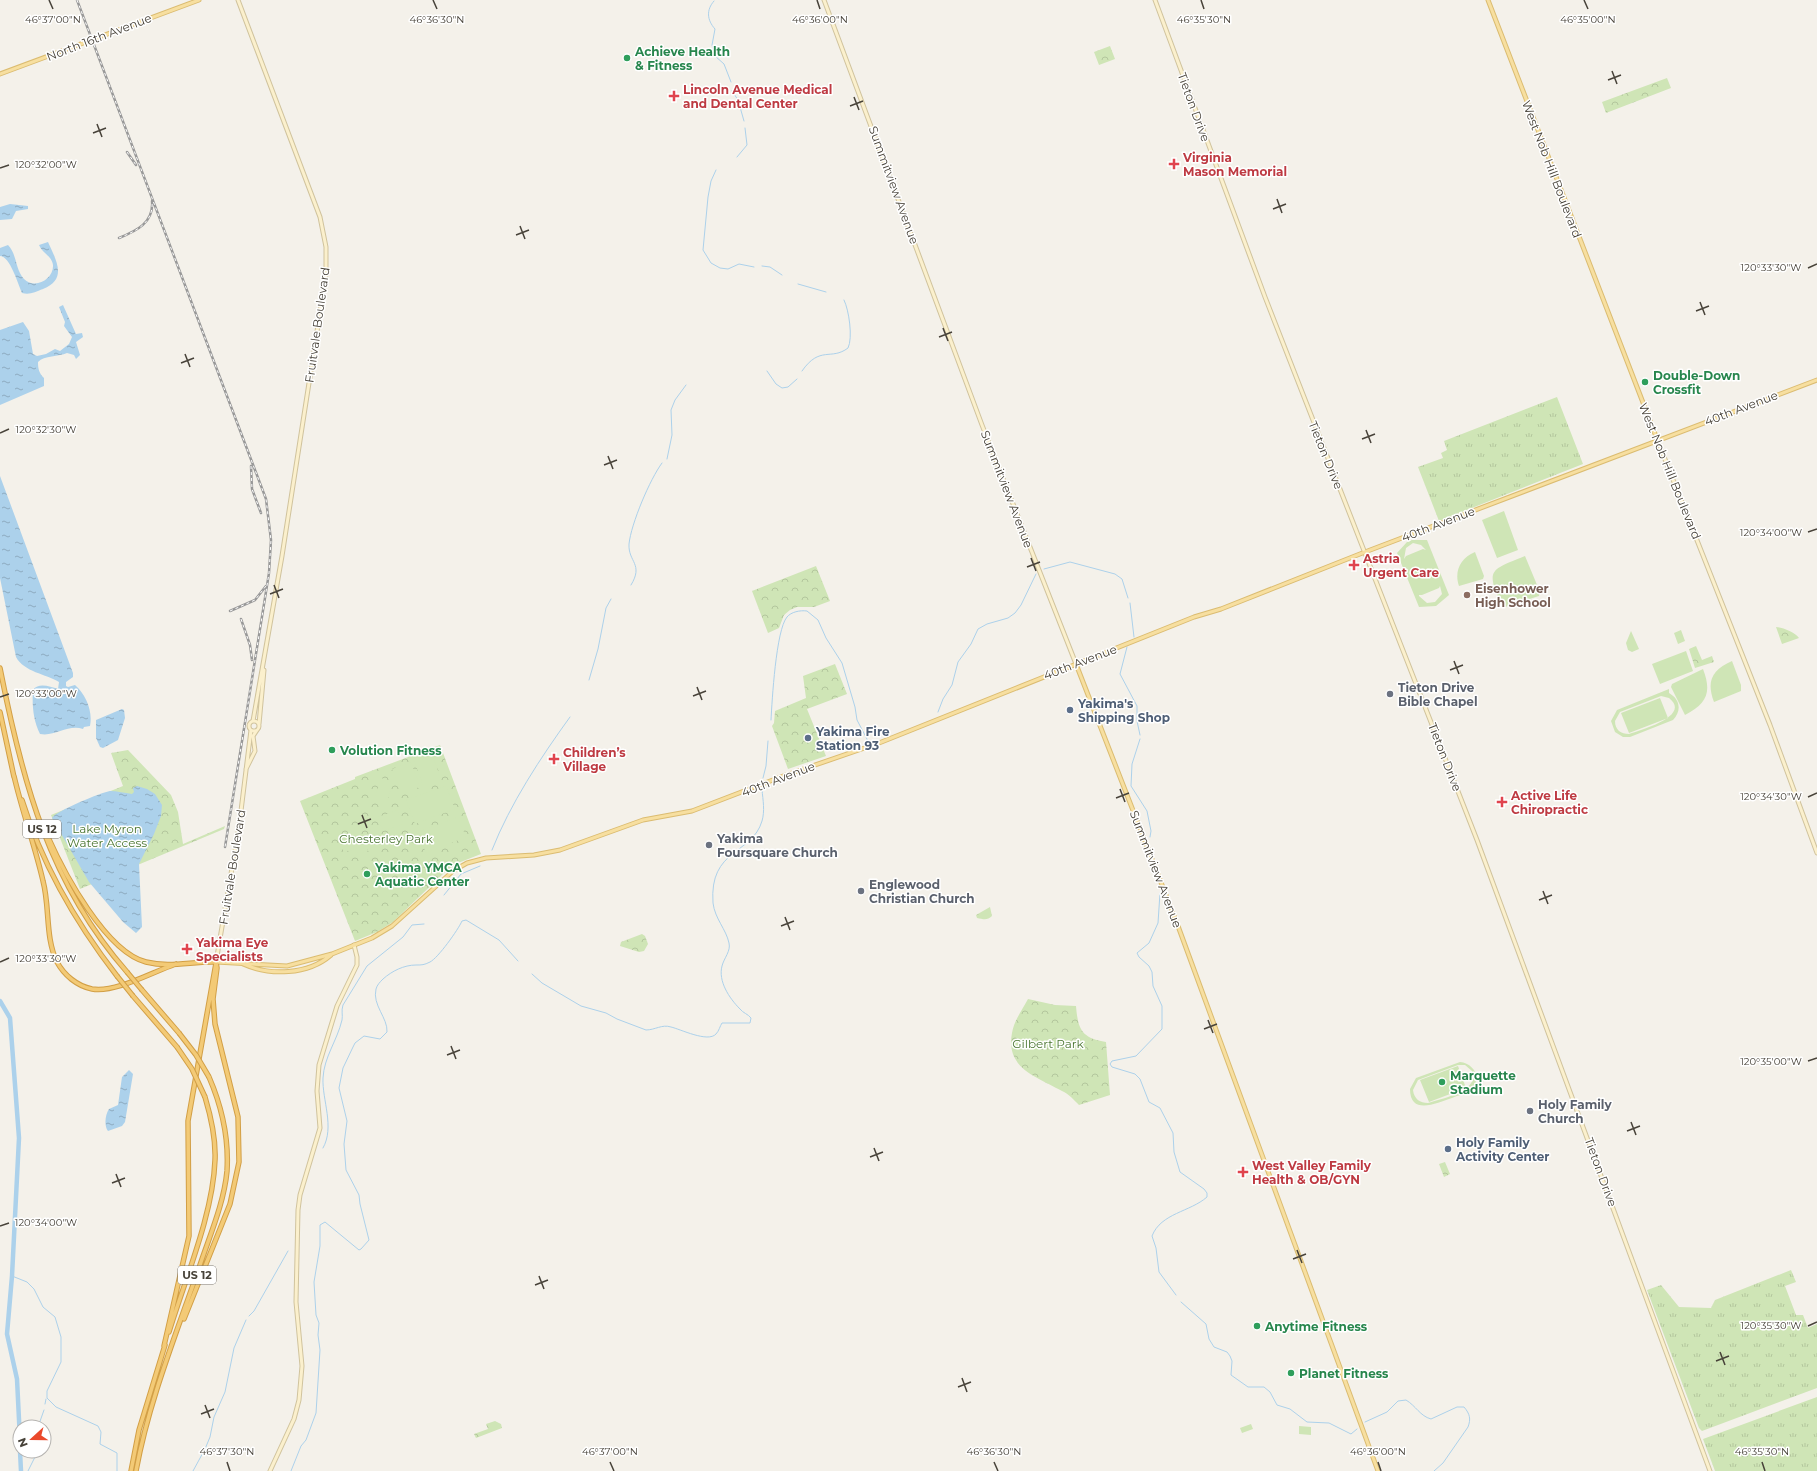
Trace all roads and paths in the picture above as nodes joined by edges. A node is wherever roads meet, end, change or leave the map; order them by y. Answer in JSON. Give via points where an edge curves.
{"nodes":[{"id":1,"x":199,"y":0,"type":"edge"},
{"id":2,"x":238,"y":0,"type":"edge"},
{"id":3,"x":824,"y":0,"type":"edge"},
{"id":4,"x":1155,"y":0,"type":"edge"},
{"id":5,"x":1488,"y":0,"type":"edge"},
{"id":6,"x":0,"y":74,"type":"edge"},
{"id":7,"x":1817,"y":380,"type":"edge"},
{"id":8,"x":1657,"y":440,"type":"junction"},
{"id":9,"x":1365,"y":552,"type":"junction"},
{"id":10,"x":264,"y":662,"type":"junction"},
{"id":11,"x":1076,"y":664,"type":"junction"},
{"id":12,"x":0,"y":668,"type":"edge"},
{"id":13,"x":0,"y":712,"type":"edge"},
{"id":14,"x":253,"y":721,"type":"junction"},
{"id":15,"x":259,"y":724,"type":"junction"},
{"id":16,"x":251,"y":730,"type":"junction"},
{"id":17,"x":257,"y":730,"type":"junction"},
{"id":18,"x":245,"y":771,"type":"junction"},
{"id":19,"x":14,"y":776,"type":"junction"},
{"id":20,"x":34,"y":808,"type":"junction"},
{"id":21,"x":1817,"y":853,"type":"edge"},
{"id":22,"x":354,"y":945,"type":"junction"},
{"id":23,"x":332,"y":954,"type":"junction"},
{"id":24,"x":216,"y":962,"type":"junction"},
{"id":25,"x":176,"y":964,"type":"junction"},
{"id":26,"x":243,"y":964,"type":"junction"},
{"id":27,"x":173,"y":1344,"type":"junction"},
{"id":28,"x":164,"y":1346,"type":"junction"},
{"id":29,"x":131,"y":1471,"type":"edge"},
{"id":30,"x":136,"y":1471,"type":"edge"},
{"id":31,"x":270,"y":1471,"type":"edge"},
{"id":32,"x":1378,"y":1471,"type":"edge"},
{"id":33,"x":1710,"y":1471,"type":"edge"}],
"edges":[{"from":1,"to":6,"type":"main road","name":"North 16th Avenue"},
{"from":2,"to":10,"type":"main road","name":"Fruitvale Boulevard","via":[[320,217],[326,247],[323,297]]},
{"from":3,"to":11,"type":"main road","name":"Summitview Avenue","via":[[982,425]]},
{"from":4,"to":9,"type":"main road","name":"Tieton Drive","via":[[1258,280]]},
{"from":5,"to":8,"type":"main road","name":"West Nob Hill Boulevard"},
{"from":7,"to":8,"type":"main road","name":"40th Avenue"},
{"from":8,"to":9,"type":"main road","name":"40th Avenue"},
{"from":8,"to":21,"type":"main road","name":"West Nob Hill Boulevard","via":[[1765,711]]},
{"from":9,"to":11,"type":"main road","name":"40th Avenue"},
{"from":9,"to":33,"type":"main road","name":"Tieton Drive","via":[[1478,840]]},
{"from":10,"to":14,"type":"main road","name":"Fruitvale Boulevard"},
{"from":10,"to":15,"type":"main road","name":"Fruitvale Boulevard"},
{"from":11,"to":22,"type":"main road","name":"40th Avenue","via":[[879,743],[692,811],[638,821],[560,850],[534,855],[486,858],[467,863],[453,871],[380,935]]},
{"from":11,"to":32,"type":"main road","name":"Summitview Avenue","via":[[1178,926]]},
{"from":12,"to":20,"type":"highway","number":"US 12","via":[[16,744]]},
{"from":13,"to":19,"type":"highway","number":"US 12"},
{"from":14,"to":15,"type":"main road"},
{"from":14,"to":16,"type":"main road","name":"Fruitvale Boulevard","via":[[249,724]]},
{"from":15,"to":17,"type":"main road","name":"Fruitvale Boulevard"},
{"from":16,"to":17,"type":"main road"},
{"from":16,"to":18,"type":"main road","name":"Fruitvale Boulevard"},
{"from":17,"to":18,"type":"main road","name":"Fruitvale Boulevard","via":[[254,736],[255,751]]},
{"from":18,"to":24,"type":"main road","name":"Fruitvale Boulevard","via":[[239,827]]},
{"from":19,"to":25,"type":"highway","via":[[44,882],[54,954],[66,974],[86,987],[108,989]]},
{"from":19,"to":28,"type":"highway","number":"US 12","bridge":true,"via":[[50,871],[82,926],[117,976],[177,1047],[205,1097],[214,1135],[214,1181]]},
{"from":20,"to":25,"type":"highway","via":[[66,874],[91,912],[120,947],[138,959]]},
{"from":20,"to":27,"type":"highway","number":"US 12","bridge":true,"via":[[52,853],[88,923],[196,1055],[220,1104],[226,1131],[226,1172],[219,1207]]},
{"from":22,"to":23,"type":"main road","name":"40th Avenue"},
{"from":22,"to":31,"type":"main road","via":[[357,965],[337,1006],[319,1065],[317,1091],[320,1128],[299,1200],[296,1302],[302,1366],[300,1400]]},
{"from":23,"to":26,"type":"main road","via":[[287,966]]},
{"from":23,"to":26,"type":"main road","via":[[326,960],[311,966],[286,972],[264,970]]},
{"from":24,"to":25,"type":"highway"},
{"from":24,"to":26,"type":"main road"},
{"from":24,"to":27,"type":"highway","via":[[213,999],[215,1024],[238,1117],[239,1162],[230,1204]]},
{"from":24,"to":28,"type":"highway","via":[[189,1115],[187,1138],[190,1236]]},
{"from":27,"to":30,"type":"highway","number":"US 12","via":[[147,1422]]},
{"from":28,"to":29,"type":"highway","number":"US 12","via":[[139,1430]]}]}
